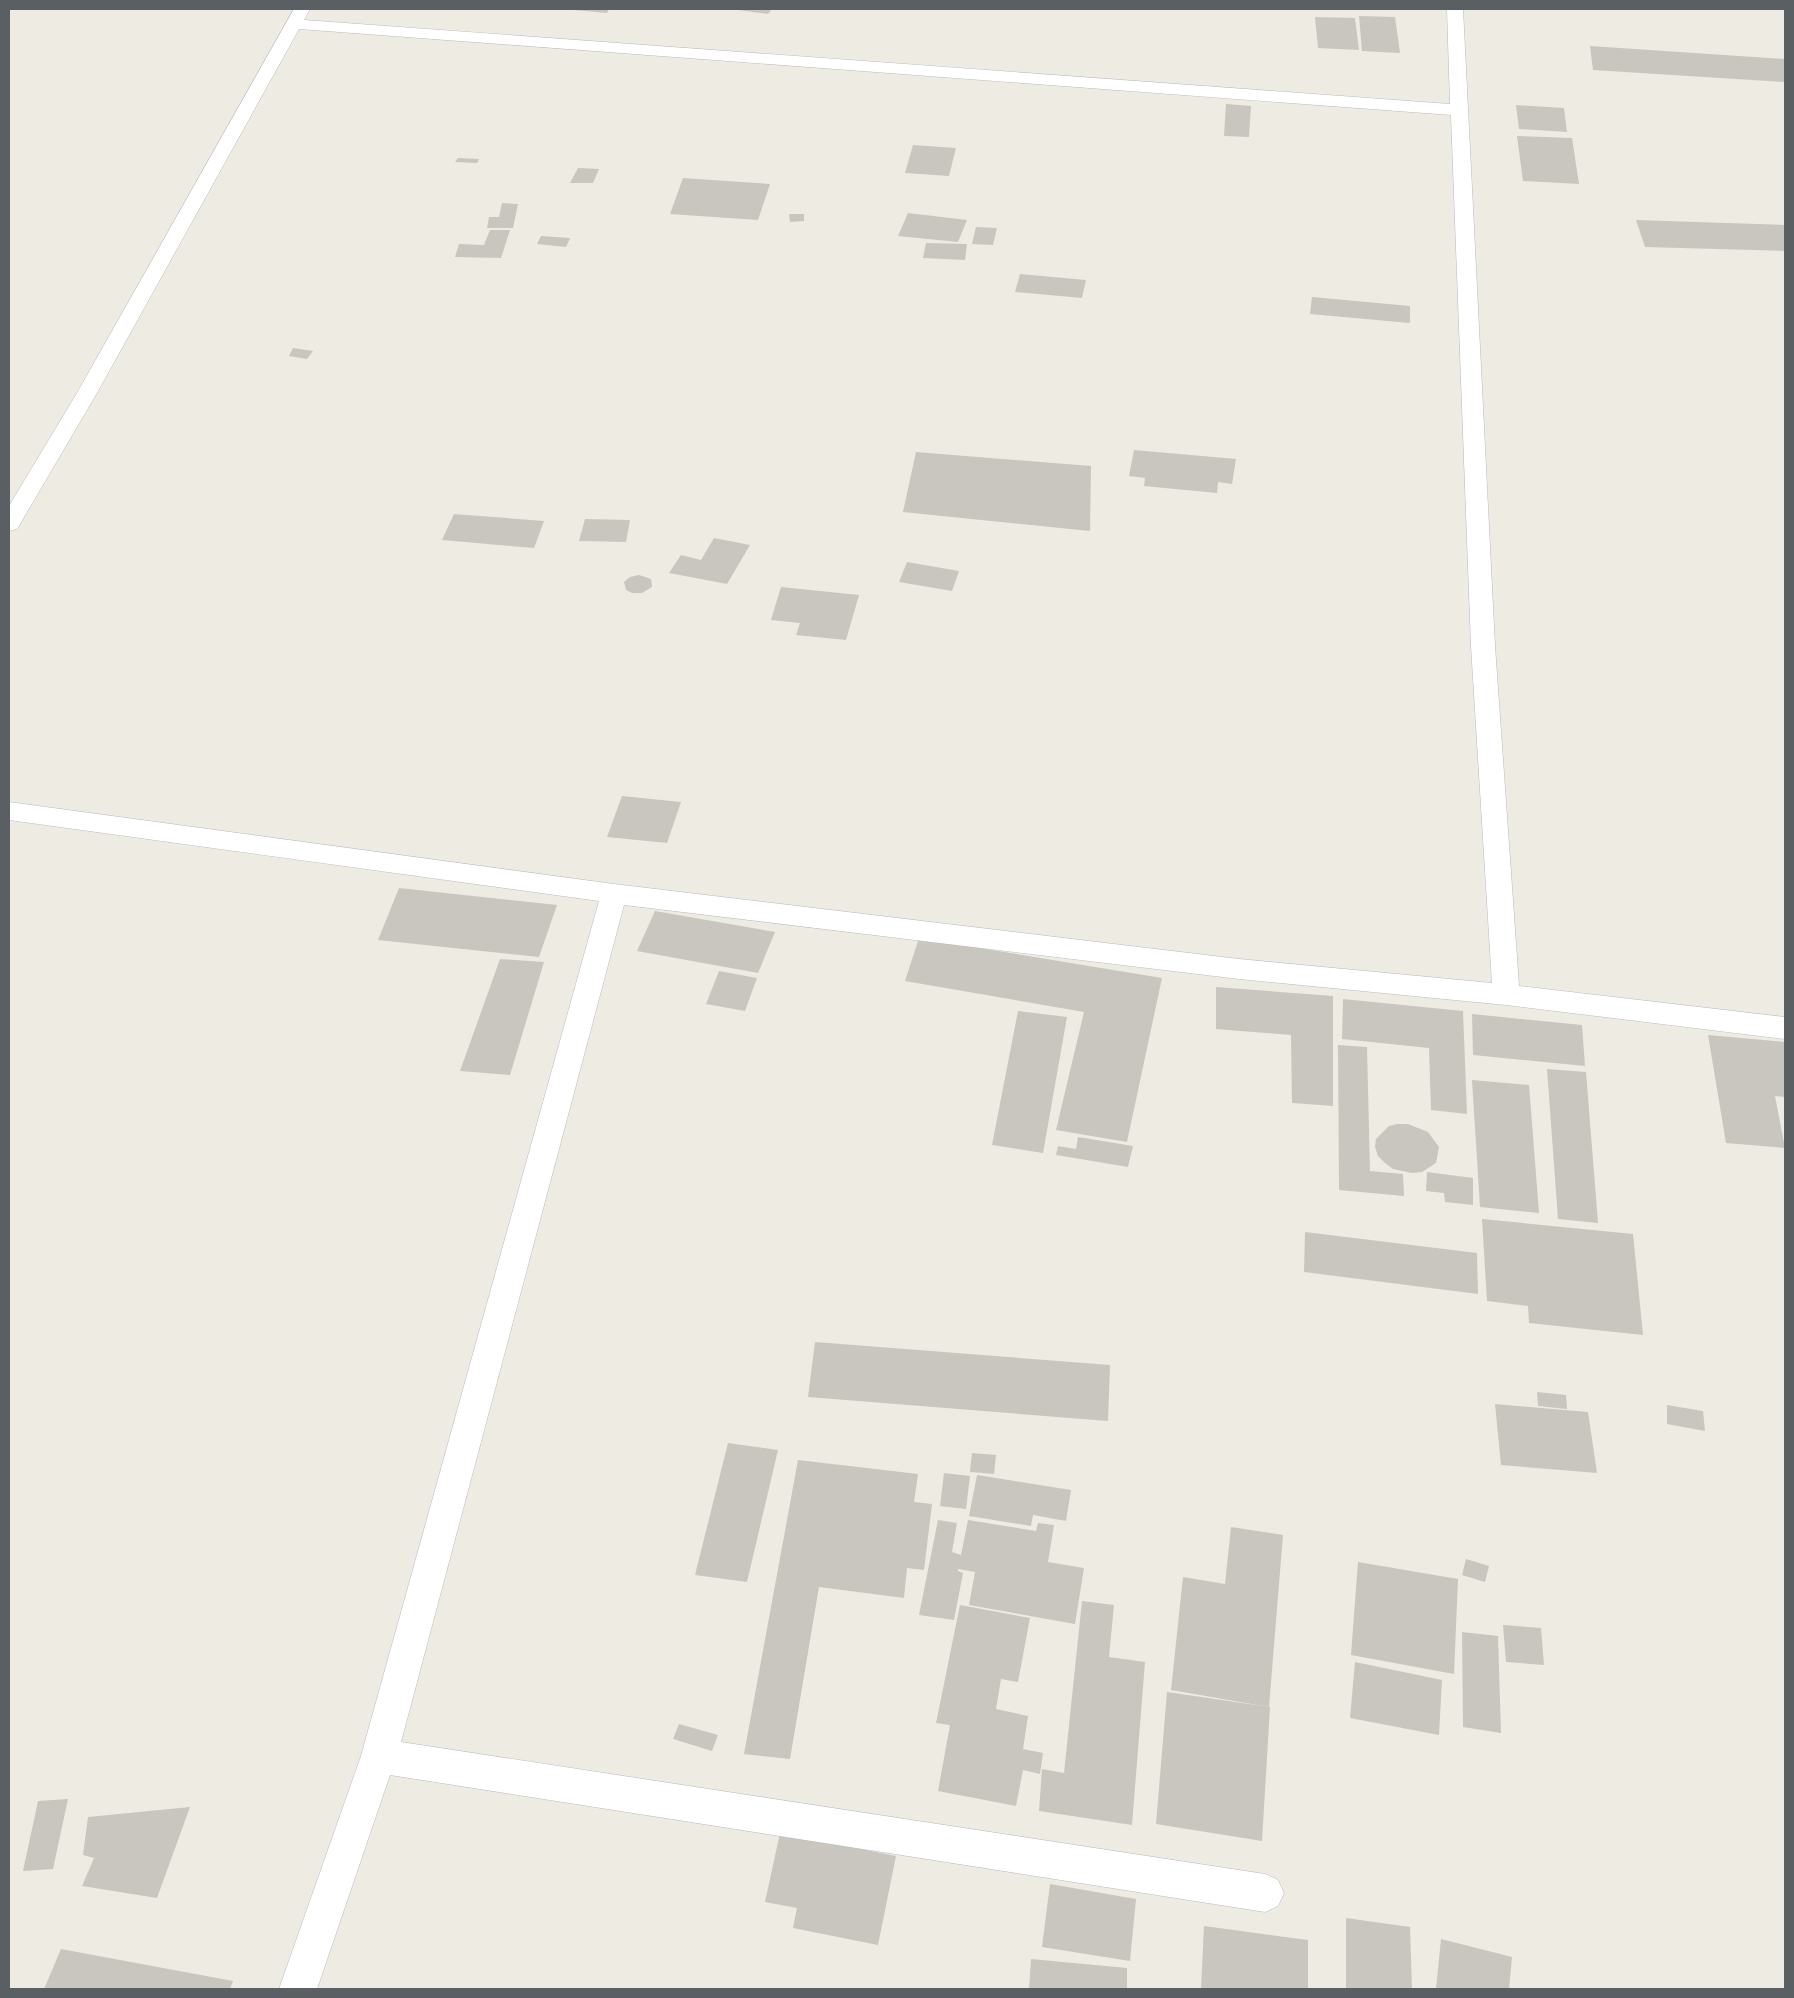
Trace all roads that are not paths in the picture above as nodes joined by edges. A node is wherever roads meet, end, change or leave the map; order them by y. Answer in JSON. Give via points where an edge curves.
{"nodes":[{"id":1,"x":1455,"y":9,"type":"edge"},
{"id":2,"x":298,"y":16,"type":"edge"},
{"id":3,"x":1459,"y":110,"type":"junction"},
{"id":4,"x":9,"y":524,"type":"edge"},
{"id":5,"x":9,"y":811,"type":"edge"},
{"id":6,"x":614,"y":894,"type":"junction"},
{"id":7,"x":1506,"y":995,"type":"junction"},
{"id":8,"x":1785,"y":1028,"type":"edge"},
{"id":9,"x":379,"y":1756,"type":"junction"},
{"id":10,"x":1266,"y":1893,"type":"dead end"},
{"id":11,"x":298,"y":1989,"type":"edge"}],
"edges":[{"from":1,"to":3,"type":"street"},
{"from":2,"to":3,"type":"street"},
{"from":2,"to":4,"type":"street","via":[[92,385]]},
{"from":3,"to":7,"type":"street","via":[[1483,646]]},
{"from":5,"to":6,"type":"street"},
{"from":6,"to":7,"type":"street","via":[[1239,969]]},
{"from":6,"to":9,"type":"street"},
{"from":7,"to":8,"type":"street"},
{"from":9,"to":10,"type":"street"},
{"from":9,"to":11,"type":"street"}]}
